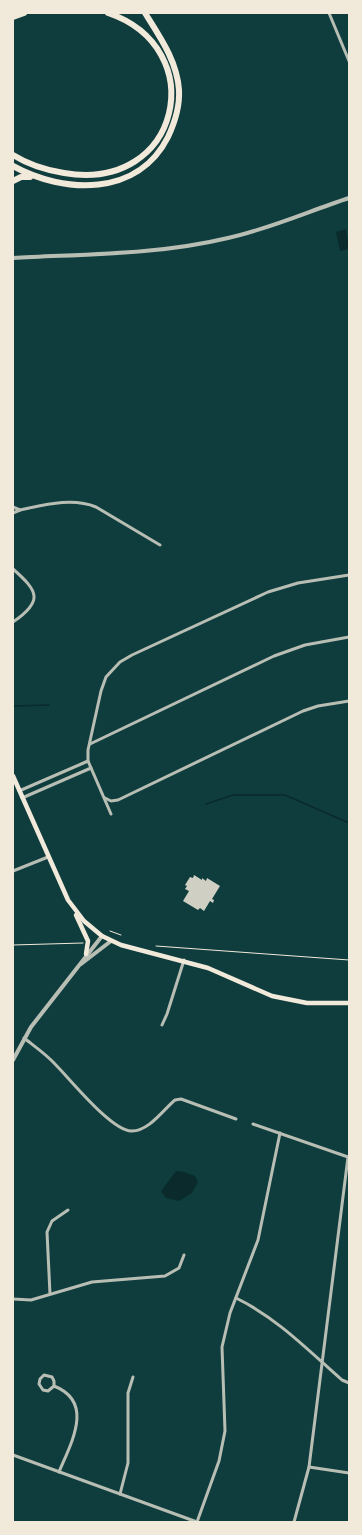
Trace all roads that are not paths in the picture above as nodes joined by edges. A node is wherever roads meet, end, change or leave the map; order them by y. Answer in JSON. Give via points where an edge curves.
{"nodes":[{"id":1,"x":24,"y":13,"type":"edge"},
{"id":2,"x":108,"y":13,"type":"edge"},
{"id":3,"x":145,"y":13,"type":"edge"},
{"id":4,"x":329,"y":13,"type":"edge"},
{"id":5,"x":13,"y":17,"type":"edge"},
{"id":6,"x":349,"y":61,"type":"edge"},
{"id":7,"x":13,"y":155,"type":"edge"},
{"id":8,"x":13,"y":166,"type":"edge"},
{"id":9,"x":42,"y":179,"type":"junction"},
{"id":10,"x":13,"y":181,"type":"edge"},
{"id":11,"x":349,"y":198,"type":"edge"},
{"id":12,"x":13,"y":258,"type":"edge"},
{"id":13,"x":13,"y":507,"type":"edge"},
{"id":14,"x":20,"y":510,"type":"junction"},
{"id":15,"x":13,"y":513,"type":"edge"},
{"id":16,"x":160,"y":545,"type":"dead end"},
{"id":17,"x":13,"y":569,"type":"edge"},
{"id":18,"x":349,"y":575,"type":"edge"},
{"id":19,"x":13,"y":622,"type":"edge"},
{"id":20,"x":349,"y":637,"type":"edge"},
{"id":21,"x":349,"y":701,"type":"edge"},
{"id":22,"x":89,"y":744,"type":"junction"},
{"id":23,"x":88,"y":761,"type":"junction"},
{"id":24,"x":91,"y":768,"type":"junction"},
{"id":25,"x":13,"y":776,"type":"edge"},
{"id":26,"x":19,"y":790,"type":"junction"},
{"id":27,"x":104,"y":797,"type":"junction"},
{"id":28,"x":22,"y":798,"type":"junction"},
{"id":29,"x":111,"y":814,"type":"dead end"},
{"id":30,"x":48,"y":857,"type":"junction"},
{"id":31,"x":13,"y":871,"type":"edge"},
{"id":32,"x":74,"y":910,"type":"junction"},
{"id":33,"x":102,"y":936,"type":"junction"},
{"id":34,"x":111,"y":941,"type":"junction"},
{"id":35,"x":86,"y":954,"type":"junction"},
{"id":36,"x":184,"y":960,"type":"junction"},
{"id":37,"x":80,"y":964,"type":"junction"},
{"id":38,"x":349,"y":1003,"type":"edge"},
{"id":39,"x":162,"y":1025,"type":"dead end"},
{"id":40,"x":24,"y":1038,"type":"junction"},
{"id":41,"x":13,"y":1060,"type":"edge"},
{"id":42,"x":236,"y":1119,"type":"dead end"},
{"id":43,"x":253,"y":1124,"type":"dead end"},
{"id":44,"x":280,"y":1133,"type":"junction"},
{"id":45,"x":348,"y":1156,"type":"edge"},
{"id":46,"x":344,"y":1192,"type":"junction"},
{"id":47,"x":349,"y":1193,"type":"edge"},
{"id":48,"x":68,"y":1210,"type":"dead end"},
{"id":49,"x":184,"y":1255,"type":"dead end"},
{"id":50,"x":50,"y":1294,"type":"junction"},
{"id":51,"x":236,"y":1298,"type":"junction"},
{"id":52,"x":13,"y":1299,"type":"edge"},
{"id":53,"x":321,"y":1361,"type":"junction"},
{"id":54,"x":133,"y":1377,"type":"dead end"},
{"id":55,"x":349,"y":1384,"type":"edge"},
{"id":56,"x":54,"y":1386,"type":"junction"},
{"id":57,"x":13,"y":1455,"type":"edge"},
{"id":58,"x":309,"y":1467,"type":"junction"},
{"id":59,"x":59,"y":1472,"type":"junction"},
{"id":60,"x":349,"y":1473,"type":"edge"},
{"id":61,"x":120,"y":1494,"type":"junction"},
{"id":62,"x":184,"y":1518,"type":"junction"},
{"id":63,"x":184,"y":1522,"type":"edge"},
{"id":64,"x":197,"y":1522,"type":"edge"},
{"id":65,"x":294,"y":1522,"type":"edge"}],
"edges":[{"from":1,"to":5,"type":"highway"},
{"from":2,"to":7,"type":"highway","via":[[137,28],[149,38],[167,69],[172,88],[169,116],[152,148],[134,163],[118,171],[99,175],[74,175],[42,168]]},
{"from":3,"to":9,"type":"highway","via":[[168,51],[178,81],[178,110],[166,140],[140,169],[112,182],[81,186]]},
{"from":4,"to":6,"type":"street"},
{"from":8,"to":9,"type":"highway"},
{"from":9,"to":10,"type":"highway","via":[[22,177]]},
{"from":11,"to":12,"type":"street","via":[[210,242],[124,253]]},
{"from":13,"to":14,"type":"street"},
{"from":14,"to":15,"type":"street"},
{"from":14,"to":16,"type":"street","via":[[67,502],[85,503]]},
{"from":17,"to":19,"type":"street","via":[[33,588],[34,598],[28,612]]},
{"from":18,"to":22,"type":"street","via":[[298,583],[258,595],[120,662],[110,671],[104,684]]},
{"from":20,"to":22,"type":"street","via":[[305,645],[274,656]]},
{"from":21,"to":27,"type":"street","via":[[318,706],[295,715],[118,800],[111,801]]},
{"from":22,"to":23,"type":"street"},
{"from":23,"to":24,"type":"street"},
{"from":23,"to":26,"type":"street"},
{"from":24,"to":27,"type":"street"},
{"from":24,"to":28,"type":"street"},
{"from":25,"to":26,"type":"main road"},
{"from":26,"to":28,"type":"main road"},
{"from":27,"to":29,"type":"street"},
{"from":28,"to":30,"type":"main road"},
{"from":30,"to":31,"type":"street"},
{"from":30,"to":32,"type":"main road"},
{"from":32,"to":33,"type":"main road"},
{"from":32,"to":35,"type":"main road","via":[[88,942]]},
{"from":33,"to":34,"type":"main road"},
{"from":33,"to":35,"type":"street"},
{"from":34,"to":36,"type":"main road"},
{"from":34,"to":37,"type":"street"},
{"from":35,"to":37,"type":"street"},
{"from":36,"to":38,"type":"main road","via":[[272,996],[306,1003]]},
{"from":36,"to":39,"type":"street"},
{"from":37,"to":40,"type":"street"},
{"from":40,"to":41,"type":"street"},
{"from":40,"to":42,"type":"street","via":[[54,1062],[88,1100],[118,1128],[131,1132],[146,1128],[175,1100],[181,1099]]},
{"from":43,"to":44,"type":"street"},
{"from":44,"to":45,"type":"street"},
{"from":44,"to":51,"type":"street","via":[[258,1240]]},
{"from":45,"to":46,"type":"street"},
{"from":46,"to":47,"type":"street"},
{"from":46,"to":53,"type":"street"},
{"from":48,"to":50,"type":"street","via":[[52,1221],[47,1232]]},
{"from":49,"to":50,"type":"street","via":[[179,1268],[165,1276],[92,1282]]},
{"from":50,"to":52,"type":"street","via":[[31,1300]]},
{"from":51,"to":53,"type":"street","via":[[278,1323]]},
{"from":51,"to":64,"type":"street","via":[[222,1347],[225,1431],[219,1461]]},
{"from":53,"to":55,"type":"street"},
{"from":53,"to":58,"type":"street"},
{"from":54,"to":61,"type":"street","via":[[128,1393],[128,1463]]},
{"from":56,"to":56,"type":"street","via":[[48,1391],[43,1390],[39,1384],[40,1379],[44,1375],[49,1375],[54,1379]]},
{"from":56,"to":59,"type":"street","via":[[67,1392],[78,1412],[75,1433]]},
{"from":57,"to":59,"type":"street"},
{"from":58,"to":60,"type":"street"},
{"from":58,"to":65,"type":"street"},
{"from":59,"to":61,"type":"street"},
{"from":61,"to":62,"type":"street"},
{"from":62,"to":63,"type":"street"},
{"from":62,"to":64,"type":"street"}]}
